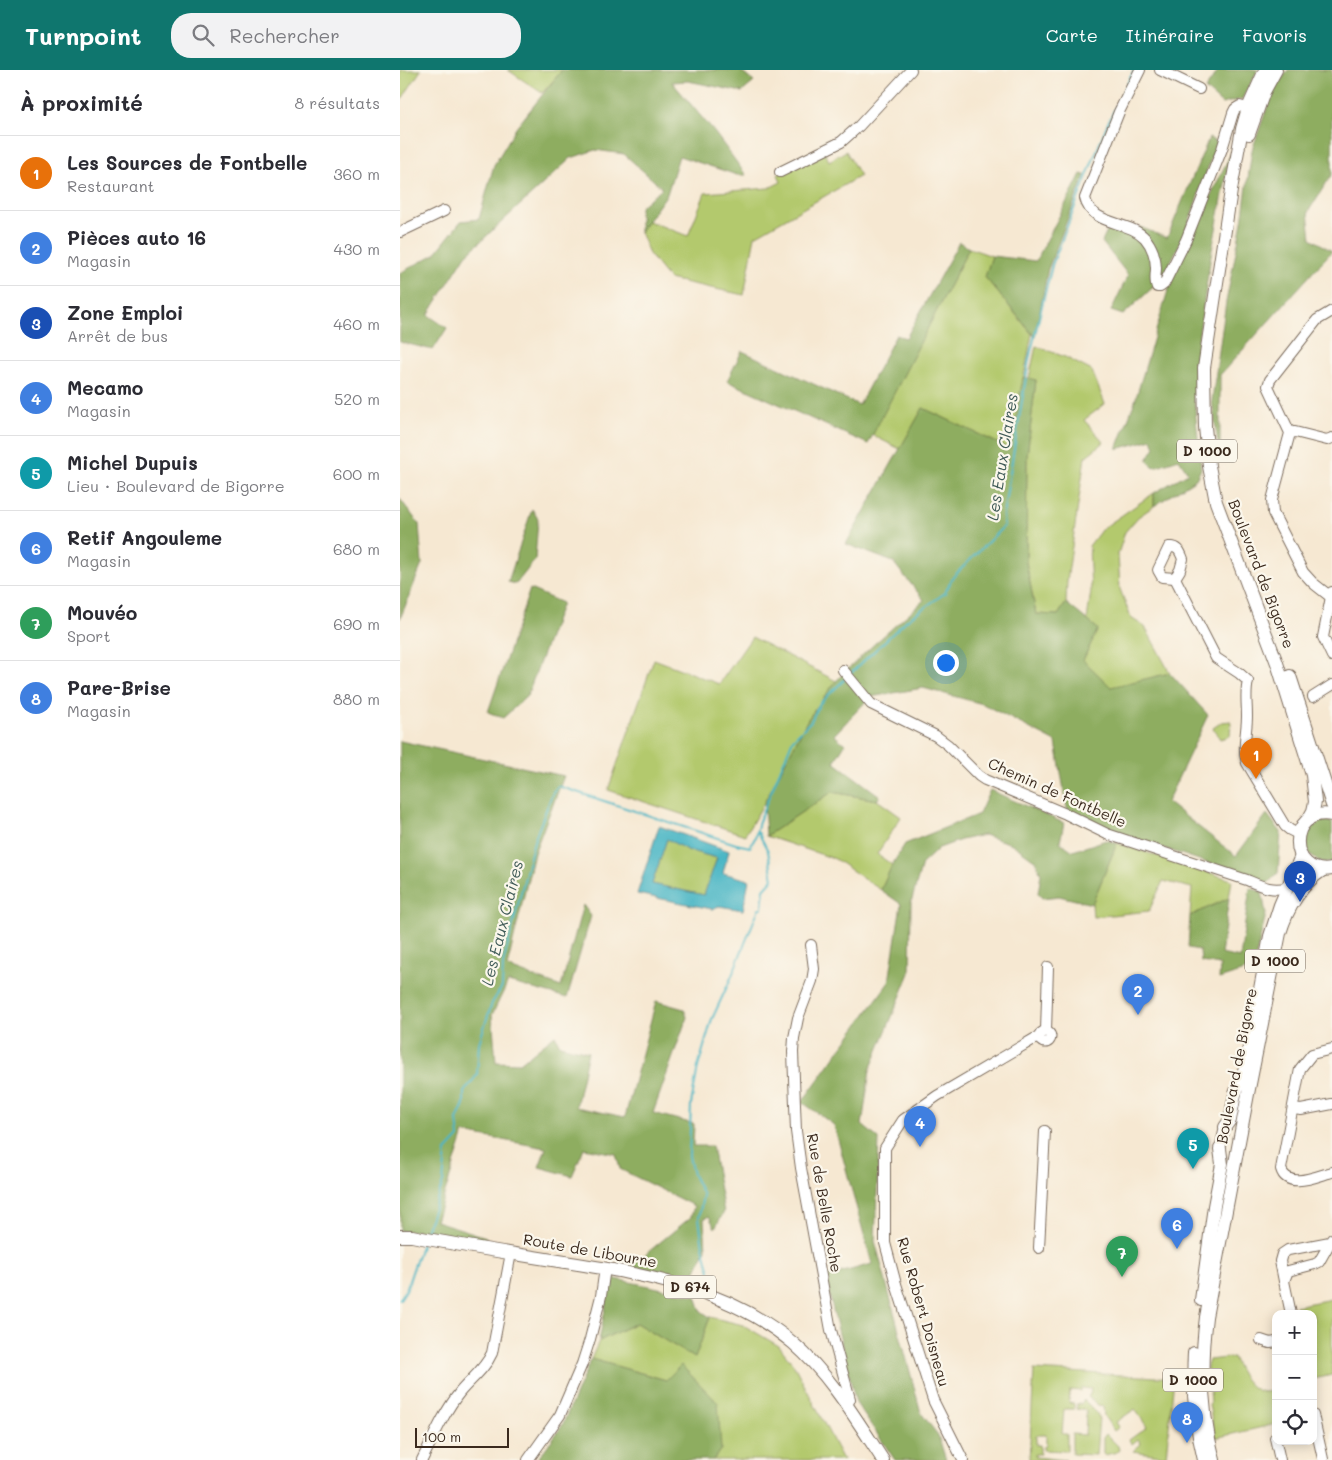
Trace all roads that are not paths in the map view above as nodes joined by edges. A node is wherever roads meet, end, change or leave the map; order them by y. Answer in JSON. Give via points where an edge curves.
{"nodes":[{"id":1,"x":911,"y":70,"type":"edge"},
{"id":2,"x":1140,"y":70,"type":"edge"},
{"id":3,"x":1160,"y":70,"type":"edge"},
{"id":4,"x":1265,"y":70,"type":"edge"},
{"id":5,"x":1276,"y":70,"type":"edge"},
{"id":6,"x":1199,"y":89,"type":"dead end"},
{"id":7,"x":1248,"y":108,"type":"junction"},
{"id":8,"x":780,"y":172,"type":"dead end"},
{"id":9,"x":444,"y":211,"type":"dead end"},
{"id":10,"x":400,"y":232,"type":"edge"},
{"id":11,"x":1332,"y":311,"type":"edge"},
{"id":12,"x":1290,"y":433,"type":"junction"},
{"id":13,"x":1332,"y":438,"type":"edge"},
{"id":14,"x":1175,"y":578,"type":"dead end"},
{"id":15,"x":1331,"y":595,"type":"edge"},
{"id":16,"x":1332,"y":656,"type":"edge"},
{"id":17,"x":846,"y":674,"type":"dead end"},
{"id":18,"x":1332,"y":685,"type":"edge"},
{"id":19,"x":1313,"y":697,"type":"dead end"},
{"id":20,"x":1332,"y":804,"type":"edge"},
{"id":21,"x":1332,"y":815,"type":"edge"},
{"id":22,"x":1308,"y":820,"type":"junction"},
{"id":23,"x":1298,"y":834,"type":"junction"},
{"id":24,"x":1301,"y":856,"type":"junction"},
{"id":25,"x":1327,"y":869,"type":"edge"},
{"id":26,"x":1288,"y":886,"type":"junction"},
{"id":27,"x":1266,"y":888,"type":"junction"},
{"id":28,"x":1280,"y":905,"type":"junction"},
{"id":29,"x":811,"y":945,"type":"dead end"},
{"id":30,"x":1048,"y":967,"type":"dead end"},
{"id":31,"x":1332,"y":1049,"type":"edge"},
{"id":32,"x":1245,"y":1068,"type":"junction"},
{"id":33,"x":1332,"y":1104,"type":"edge"},
{"id":34,"x":1292,"y":1109,"type":"junction"},
{"id":35,"x":1225,"y":1127,"type":"joint"},
{"id":36,"x":1045,"y":1131,"type":"dead end"},
{"id":37,"x":1220,"y":1149,"type":"joint"},
{"id":38,"x":1332,"y":1172,"type":"edge"},
{"id":39,"x":400,"y":1236,"type":"edge"},
{"id":40,"x":1331,"y":1240,"type":"edge"},
{"id":41,"x":1039,"y":1248,"type":"dead end"},
{"id":42,"x":511,"y":1253,"type":"junction"},
{"id":43,"x":605,"y":1268,"type":"junction"},
{"id":44,"x":1284,"y":1281,"type":"junction"},
{"id":45,"x":1201,"y":1300,"type":"junction"},
{"id":46,"x":1290,"y":1310,"type":"edge"},
{"id":47,"x":1261,"y":1340,"type":"dead end"},
{"id":48,"x":1272,"y":1343,"type":"edge"},
{"id":49,"x":847,"y":1405,"type":"junction"},
{"id":50,"x":1317,"y":1430,"type":"edge"},
{"id":51,"x":1277,"y":1445,"type":"edge"},
{"id":52,"x":1325,"y":1459,"type":"edge"},
{"id":53,"x":422,"y":1460,"type":"edge"},
{"id":54,"x":528,"y":1460,"type":"edge"},
{"id":55,"x":883,"y":1460,"type":"edge"},
{"id":56,"x":963,"y":1460,"type":"edge"},
{"id":57,"x":1204,"y":1460,"type":"edge"},
{"id":58,"x":1214,"y":1460,"type":"edge"},
{"id":59,"x":1280,"y":1460,"type":"edge"}],
"edges":[{"from":1,"to":8,"type":"street","via":[[841,142]]},
{"from":2,"to":7,"type":"street","via":[[1119,112],[1085,198],[1097,215],[1145,238],[1156,265],[1157,287],[1164,284],[1186,240],[1233,112],[1240,106]]},
{"from":3,"to":6,"type":"street"},
{"from":4,"to":7,"type":"main road","name":"Boulevard de Bigorre","number":"D 1000"},
{"from":5,"to":20,"type":"main road","name":"Boulevard de Bigorre","number":"D 1000","via":[[1250,129],[1236,189],[1207,392],[1219,496],[1298,696]]},
{"from":7,"to":22,"type":"main road","name":"Boulevard de Bigorre","number":"D 1000","via":[[1232,184],[1207,341],[1203,389],[1205,427],[1216,502],[1277,663],[1312,776],[1315,802]]},
{"from":9,"to":10,"type":"street"},
{"from":11,"to":12,"type":"street","via":[[1317,320],[1270,380],[1271,396]]},
{"from":12,"to":13,"type":"street","via":[[1327,440]]},
{"from":12,"to":15,"type":"street","via":[[1272,500],[1272,513],[1303,572]]},
{"from":14,"to":23,"type":"street","via":[[1216,658],[1248,681],[1244,749],[1247,763],[1285,826]]},
{"from":15,"to":16,"type":"street","via":[[1323,637]]},
{"from":17,"to":27,"type":"street","name":"Chemin de Fontbelle","via":[[871,704],[936,736],[985,780],[1107,834]]},
{"from":18,"to":19,"type":"street"},
{"from":21,"to":22,"type":"main road","via":[[1322,814]]},
{"from":22,"to":23,"type":"main road"},
{"from":23,"to":24,"type":"main road"},
{"from":24,"to":25,"type":"main road","via":[[1310,865]]},
{"from":24,"to":26,"type":"main road","number":"D 1000"},
{"from":25,"to":58,"type":"main road","name":"Boulevard de Bigorre","number":"D 1000","via":[[1309,881],[1295,900],[1280,933],[1248,1094],[1203,1348],[1202,1381]]},
{"from":26,"to":27,"type":"street","name":"Chemin de Fontbelle"},
{"from":26,"to":28,"type":"main road","number":"D 1000"},
{"from":27,"to":28,"type":"street"},
{"from":28,"to":32,"type":"main road","number":"D 1000","via":[[1266,953]]},
{"from":29,"to":49,"type":"street","name":"Rue de Belle Roche","via":[[813,975],[794,1038],[796,1131],[831,1330],[848,1388],[850,1399]]},
{"from":30,"to":56,"type":"street","name":"Rue Robert Doisneau","via":[[1042,1035],[903,1120],[885,1148],[885,1243],[933,1400]]},
{"from":31,"to":34,"type":"street","via":[[1317,1051],[1304,1063]]},
{"from":32,"to":35,"type":"main road"},
{"from":32,"to":45,"type":"main road","name":"Boulevard de Bigorre","number":"D 1000"},
{"from":33,"to":34,"type":"street"},
{"from":34,"to":38,"type":"street","via":[[1281,1164],[1282,1174],[1292,1180]]},
{"from":35,"to":37,"type":"street"},
{"from":36,"to":41,"type":"street"},
{"from":37,"to":45,"type":"main road","via":[[1222,1164]]},
{"from":39,"to":42,"type":"main road","name":"Route de Libourne","number":"D 674"},
{"from":40,"to":44,"type":"street","via":[[1319,1262],[1288,1271]]},
{"from":40,"to":44,"type":"street","via":[[1282,1254],[1280,1261]]},
{"from":42,"to":43,"type":"main road","name":"Route de Libourne","number":"D 674"},
{"from":42,"to":53,"type":"street","via":[[492,1353],[488,1362],[456,1397]]},
{"from":43,"to":49,"type":"main road","name":"Route de Libourne","number":"D 674","via":[[701,1291],[755,1316],[793,1343]]},
{"from":43,"to":54,"type":"street","via":[[601,1296],[582,1364],[560,1415]]},
{"from":44,"to":46,"type":"street"},
{"from":45,"to":57,"type":"main road","name":"Boulevard de Bigorre","number":"D 1000","via":[[1193,1382]]},
{"from":47,"to":48,"type":"street"},
{"from":49,"to":55,"type":"main road","name":"Route de Libourne","number":"D 674"},
{"from":50,"to":52,"type":"street"},
{"from":51,"to":59,"type":"street"}]}
